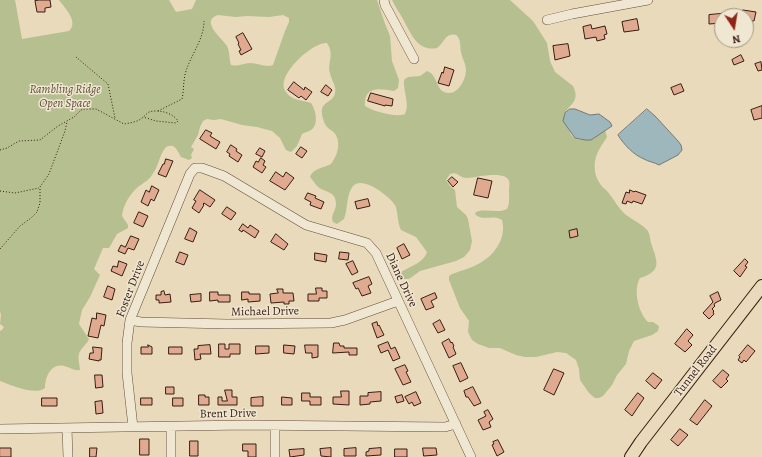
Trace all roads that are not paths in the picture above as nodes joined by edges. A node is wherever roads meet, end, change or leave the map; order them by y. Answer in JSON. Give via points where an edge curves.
{"nodes":[{"id":1,"x":384,"y":0,"type":"edge"},
{"id":2,"x":648,"y":0,"type":"edge"},
{"id":3,"x":547,"y":20,"type":"dead end"},
{"id":4,"x":414,"y":59,"type":"dead end"},
{"id":5,"x":195,"y":168,"type":"joint"},
{"id":6,"x":762,"y":286,"type":"edge"},
{"id":7,"x":398,"y":301,"type":"junction"},
{"id":8,"x":130,"y":320,"type":"junction"},
{"id":9,"x":456,"y":424,"type":"junction"},
{"id":10,"x":275,"y":426,"type":"junction"},
{"id":11,"x":133,"y":427,"type":"junction"},
{"id":12,"x":171,"y":427,"type":"junction"},
{"id":13,"x":68,"y":428,"type":"junction"},
{"id":14,"x":0,"y":429,"type":"edge"},
{"id":15,"x":68,"y":457,"type":"edge"},
{"id":16,"x":171,"y":457,"type":"edge"},
{"id":17,"x":275,"y":457,"type":"edge"},
{"id":18,"x":471,"y":457,"type":"edge"},
{"id":19,"x":631,"y":457,"type":"edge"}],
"edges":[{"from":1,"to":4,"type":"street"},
{"from":2,"to":3,"type":"street"},
{"from":5,"to":7,"type":"street","name":"Diane Drive","via":[[224,176],[306,225],[367,243],[376,253]]},
{"from":5,"to":8,"type":"street","name":"Foster Drive","via":[[190,174]]},
{"from":6,"to":19,"type":"main road","name":"Tunnel Road"},
{"from":7,"to":8,"type":"street","name":"Michael Drive","via":[[330,323],[227,324]]},
{"from":7,"to":9,"type":"street","name":"Diane Drive"},
{"from":8,"to":11,"type":"street","name":"Foster Drive","via":[[126,343]]},
{"from":9,"to":10,"type":"street","name":"Brent Drive","via":[[445,427]]},
{"from":9,"to":18,"type":"street","name":"Diane Drive"},
{"from":10,"to":12,"type":"street","name":"Brent Drive"},
{"from":10,"to":17,"type":"street"},
{"from":11,"to":12,"type":"street","name":"Brent Drive"},
{"from":11,"to":13,"type":"street","name":"Brent Drive"},
{"from":12,"to":16,"type":"street"},
{"from":13,"to":14,"type":"street","name":"Brent Drive"},
{"from":13,"to":15,"type":"street"}]}
